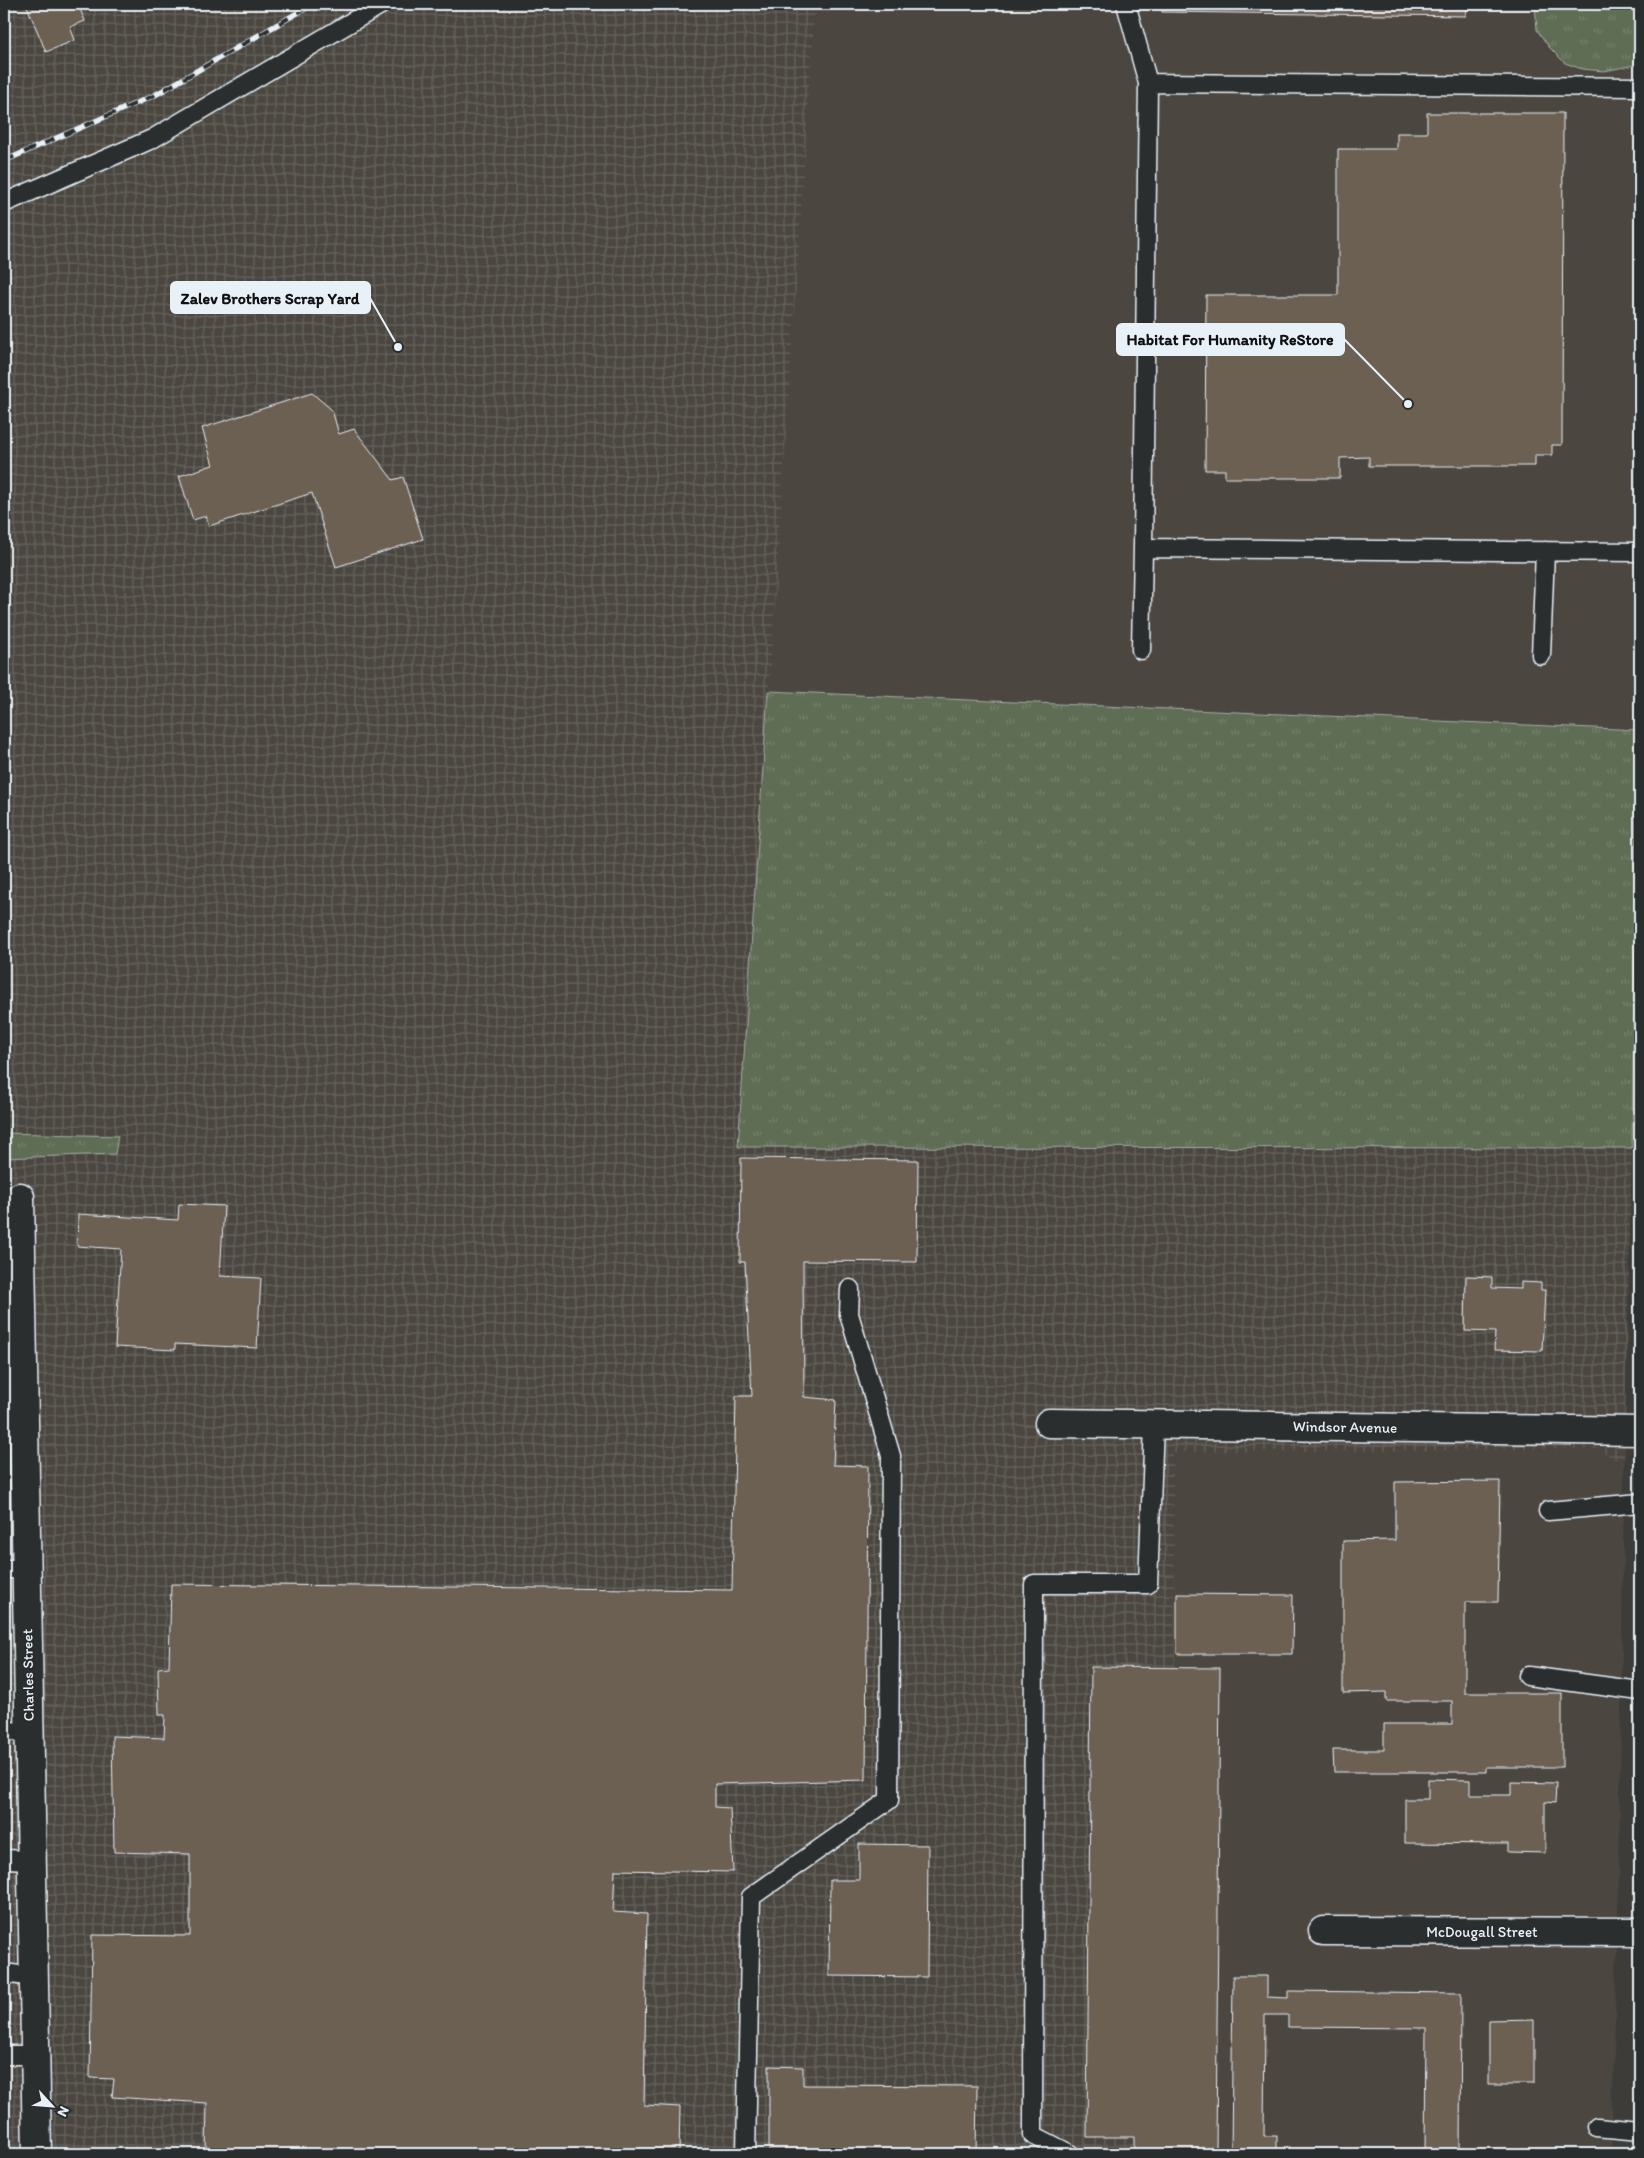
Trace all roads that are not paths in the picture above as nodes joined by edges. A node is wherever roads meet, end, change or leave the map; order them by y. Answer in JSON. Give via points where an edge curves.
{"nodes":[{"id":1,"x":382,"y":4,"type":"edge"},
{"id":2,"x":1126,"y":4,"type":"edge"},
{"id":3,"x":1148,"y":82,"type":"junction"},
{"id":4,"x":1640,"y":87,"type":"edge"},
{"id":5,"x":4,"y":203,"type":"edge"},
{"id":6,"x":1143,"y":548,"type":"junction"},
{"id":7,"x":1545,"y":551,"type":"junction"},
{"id":8,"x":1640,"y":552,"type":"edge"},
{"id":9,"x":1141,"y":650,"type":"dead end"},
{"id":10,"x":1541,"y":655,"type":"dead end"},
{"id":11,"x":20,"y":1197,"type":"dead end"},
{"id":12,"x":12,"y":1224,"type":"edge"},
{"id":13,"x":850,"y":1289,"type":"dead end"},
{"id":14,"x":14,"y":1409,"type":"edge"},
{"id":15,"x":1049,"y":1423,"type":"dead end"},
{"id":16,"x":1154,"y":1424,"type":"junction"},
{"id":17,"x":1640,"y":1431,"type":"edge"},
{"id":18,"x":1640,"y":1503,"type":"edge"},
{"id":19,"x":1548,"y":1511,"type":"dead end"},
{"id":20,"x":15,"y":1569,"type":"edge"},
{"id":21,"x":1528,"y":1676,"type":"dead end"},
{"id":22,"x":1640,"y":1691,"type":"edge"},
{"id":23,"x":17,"y":1731,"type":"edge"},
{"id":24,"x":4,"y":1859,"type":"edge"},
{"id":25,"x":32,"y":1860,"type":"junction"},
{"id":26,"x":1323,"y":1931,"type":"dead end"},
{"id":27,"x":1640,"y":1932,"type":"edge"},
{"id":28,"x":4,"y":1973,"type":"edge"},
{"id":29,"x":34,"y":1977,"type":"junction"},
{"id":30,"x":4,"y":2055,"type":"edge"},
{"id":31,"x":35,"y":2055,"type":"junction"},
{"id":32,"x":1597,"y":2126,"type":"dead end"},
{"id":33,"x":1640,"y":2132,"type":"edge"},
{"id":34,"x":37,"y":2154,"type":"edge"},
{"id":35,"x":746,"y":2154,"type":"edge"},
{"id":36,"x":1070,"y":2154,"type":"edge"}],
"edges":[{"from":1,"to":5,"type":"lane","via":[[152,139]]},
{"from":2,"to":3,"type":"lane"},
{"from":3,"to":4,"type":"lane"},
{"from":3,"to":6,"type":"lane"},
{"from":6,"to":7,"type":"lane"},
{"from":6,"to":9,"type":"lane"},
{"from":7,"to":8,"type":"lane"},
{"from":7,"to":10,"type":"lane"},
{"from":11,"to":12,"type":"street","name":"Charles Street"},
{"from":12,"to":14,"type":"street","name":"Charles Street"},
{"from":13,"to":35,"type":"lane","via":[[849,1314],[891,1456],[889,1800],[751,1897]]},
{"from":14,"to":20,"type":"street","name":"Charles Street"},
{"from":15,"to":16,"type":"street","name":"Windsor Avenue"},
{"from":16,"to":17,"type":"street","name":"Windsor Avenue"},
{"from":16,"to":36,"type":"lane","via":[[1148,1584],[1034,1584],[1033,2136]]},
{"from":18,"to":19,"type":"lane"},
{"from":20,"to":23,"type":"street","name":"Charles Street"},
{"from":21,"to":22,"type":"lane"},
{"from":23,"to":25,"type":"street","name":"Charles Street"},
{"from":24,"to":25,"type":"lane"},
{"from":25,"to":29,"type":"street","name":"Charles Street"},
{"from":26,"to":27,"type":"street","name":"McDougall Street"},
{"from":28,"to":29,"type":"lane"},
{"from":29,"to":31,"type":"street","name":"Charles Street"},
{"from":30,"to":31,"type":"lane"},
{"from":31,"to":34,"type":"street","name":"Charles Street"},
{"from":32,"to":33,"type":"lane"}]}
